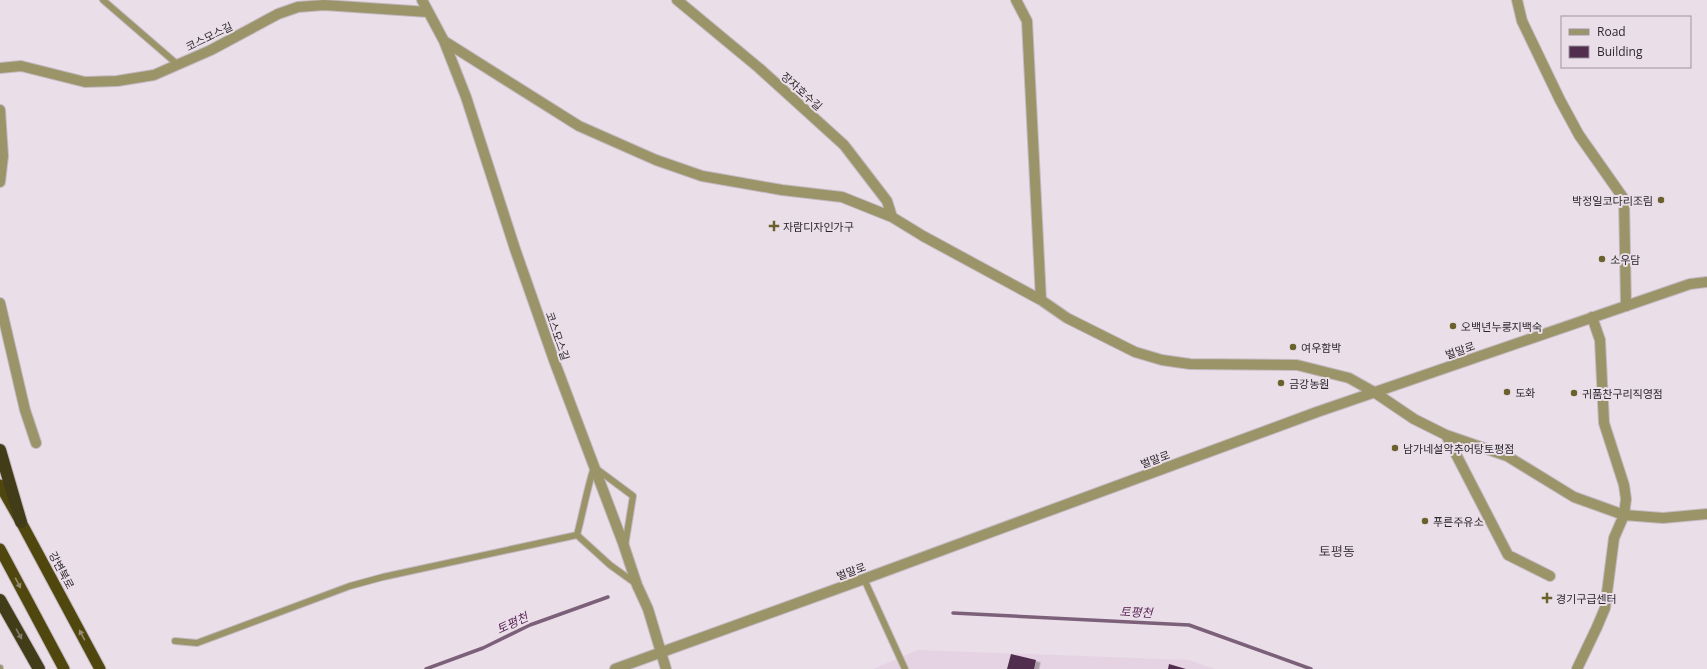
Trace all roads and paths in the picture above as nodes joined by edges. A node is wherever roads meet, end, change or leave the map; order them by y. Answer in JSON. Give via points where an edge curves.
{"nodes":[{"id":1,"x":103,"y":0,"type":"edge"},
{"id":2,"x":422,"y":0,"type":"edge"},
{"id":3,"x":677,"y":0,"type":"edge"},
{"id":4,"x":1016,"y":0,"type":"edge"},
{"id":5,"x":1517,"y":0,"type":"edge"},
{"id":6,"x":428,"y":12,"type":"junction"},
{"id":7,"x":444,"y":42,"type":"junction"},
{"id":8,"x":177,"y":64,"type":"junction"},
{"id":9,"x":0,"y":68,"type":"edge"},
{"id":10,"x":0,"y":110,"type":"edge"},
{"id":11,"x":0,"y":182,"type":"edge"},
{"id":12,"x":892,"y":217,"type":"junction"},
{"id":13,"x":1707,"y":282,"type":"edge"},
{"id":14,"x":1041,"y":300,"type":"junction"},
{"id":15,"x":0,"y":303,"type":"edge"},
{"id":16,"x":1626,"y":306,"type":"junction"},
{"id":17,"x":1592,"y":317,"type":"junction"},
{"id":18,"x":1374,"y":392,"type":"junction"},
{"id":19,"x":1446,"y":435,"type":"junction"},
{"id":20,"x":36,"y":444,"type":"dead end"},
{"id":21,"x":0,"y":450,"type":"edge"},
{"id":22,"x":594,"y":467,"type":"junction"},
{"id":23,"x":0,"y":485,"type":"edge"},
{"id":24,"x":1707,"y":514,"type":"edge"},
{"id":25,"x":1624,"y":515,"type":"junction"},
{"id":26,"x":21,"y":522,"type":"junction"},
{"id":27,"x":577,"y":535,"type":"junction"},
{"id":28,"x":625,"y":547,"type":"junction"},
{"id":29,"x":0,"y":549,"type":"edge"},
{"id":30,"x":1550,"y":576,"type":"dead end"},
{"id":31,"x":864,"y":579,"type":"junction"},
{"id":32,"x":638,"y":585,"type":"junction"},
{"id":33,"x":0,"y":600,"type":"edge"},
{"id":34,"x":175,"y":641,"type":"dead end"},
{"id":35,"x":660,"y":653,"type":"junction"},
{"id":36,"x":39,"y":669,"type":"edge"},
{"id":37,"x":64,"y":669,"type":"edge"},
{"id":38,"x":100,"y":669,"type":"edge"},
{"id":39,"x":615,"y":669,"type":"edge"},
{"id":40,"x":666,"y":669,"type":"edge"},
{"id":41,"x":905,"y":669,"type":"edge"},
{"id":42,"x":1577,"y":669,"type":"edge"}],
"edges":[{"from":1,"to":8,"type":"lane"},
{"from":2,"to":6,"type":"street","name":"코스모스길"},
{"from":3,"to":12,"type":"street","name":"장자호수길","via":[[759,68],[844,145],[887,201]]},
{"from":4,"to":14,"type":"street","via":[[1027,21]]},
{"from":5,"to":16,"type":"street","via":[[1522,21],[1579,136],[1624,199]]},
{"from":6,"to":7,"type":"street","name":"코스모스길"},
{"from":6,"to":8,"type":"street","name":"코스모스길","via":[[324,5],[298,7],[278,14],[211,50]]},
{"from":7,"to":12,"type":"street","via":[[579,126],[656,160],[702,176],[842,197]]},
{"from":7,"to":22,"type":"street","name":"코스모스길","via":[[466,97],[554,363]]},
{"from":8,"to":9,"type":"street","name":"코스모스길","via":[[154,75],[117,81],[85,82],[21,66]]},
{"from":10,"to":11,"type":"street","via":[[3,156]]},
{"from":12,"to":14,"type":"street"},
{"from":13,"to":16,"type":"street","name":"벌말로","via":[[1690,284]]},
{"from":14,"to":18,"type":"street","via":[[1067,318],[1107,339],[1135,352],[1162,360],[1214,365],[1296,365],[1349,378]]},
{"from":15,"to":20,"type":"street","via":[[25,410]]},
{"from":16,"to":17,"type":"street","name":"벌말로"},
{"from":17,"to":18,"type":"street","name":"벌말로"},
{"from":17,"to":25,"type":"street","via":[[1600,340],[1604,423],[1624,485]]},
{"from":18,"to":19,"type":"street","via":[[1414,419]]},
{"from":18,"to":31,"type":"street","name":"벌말로"},
{"from":19,"to":25,"type":"street","via":[[1507,456],[1574,497]]},
{"from":19,"to":30,"type":"street","via":[[1508,555]]},
{"from":21,"to":26,"type":"highway"},
{"from":22,"to":27,"type":"lane","via":[[586,490]]},
{"from":22,"to":28,"type":"street","name":"코스모스길"},
{"from":22,"to":28,"type":"lane","via":[[633,496]]},
{"from":23,"to":26,"type":"highway","name":"강변북로"},
{"from":24,"to":25,"type":"street","via":[[1663,518]]},
{"from":25,"to":42,"type":"street","via":[[1614,538],[1605,608]]},
{"from":38,"to":26,"type":"highway","name":"강변북로","one_way":true},
{"from":27,"to":32,"type":"lane","via":[[610,565]]},
{"from":27,"to":34,"type":"lane","via":[[383,577],[350,586],[197,643]]},
{"from":28,"to":32,"type":"street","name":"코스모스길"},
{"from":29,"to":37,"type":"highway","one_way":true},
{"from":31,"to":35,"type":"street","name":"벌말로"},
{"from":31,"to":41,"type":"lane"},
{"from":32,"to":35,"type":"street","name":"코스모스길","via":[[648,609]]},
{"from":33,"to":36,"type":"highway","one_way":true},
{"from":35,"to":39,"type":"street","name":"벌말로"},
{"from":35,"to":40,"type":"street","name":"코스모스길"}]}
